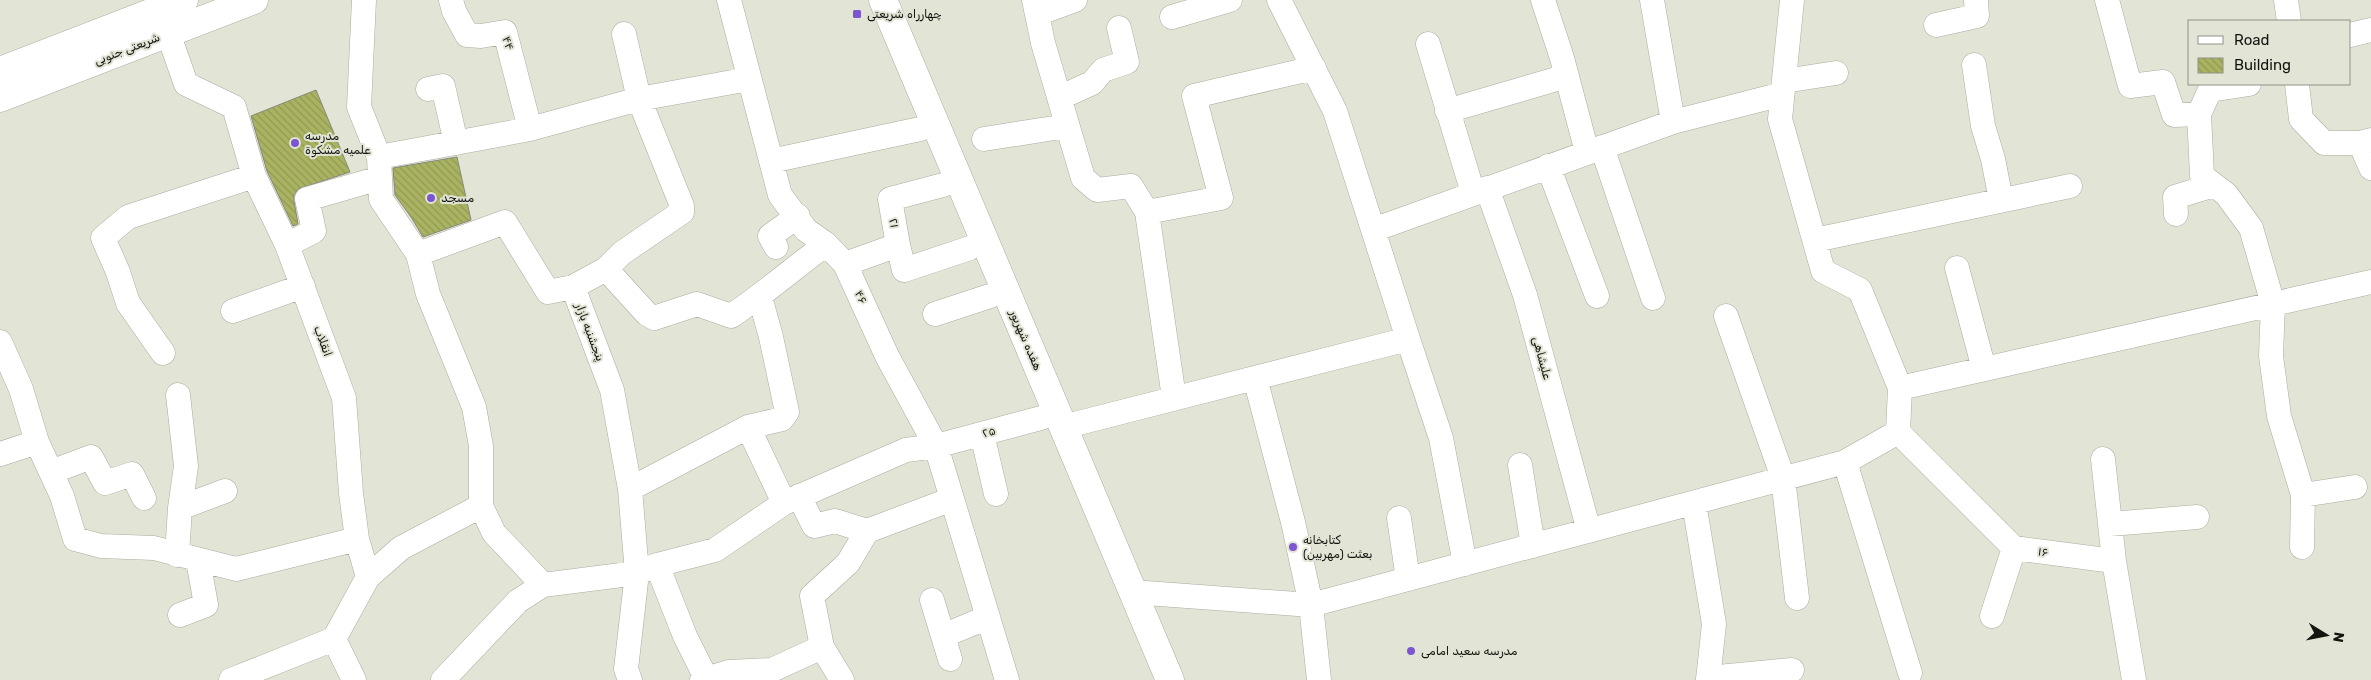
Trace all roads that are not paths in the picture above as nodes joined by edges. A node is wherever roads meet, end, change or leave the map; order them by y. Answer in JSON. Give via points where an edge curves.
{"nodes":[{"id":1,"x":254,"y":0,"type":"edge"},
{"id":2,"x":364,"y":0,"type":"edge"},
{"id":3,"x":451,"y":0,"type":"edge"},
{"id":4,"x":730,"y":0,"type":"edge"},
{"id":5,"x":866,"y":0,"type":"edge"},
{"id":6,"x":882,"y":0,"type":"edge"},
{"id":7,"x":1075,"y":0,"type":"edge"},
{"id":8,"x":1230,"y":0,"type":"edge"},
{"id":9,"x":1279,"y":0,"type":"edge"},
{"id":10,"x":1543,"y":0,"type":"edge"},
{"id":11,"x":1652,"y":0,"type":"edge"},
{"id":12,"x":1792,"y":0,"type":"edge"},
{"id":13,"x":1976,"y":0,"type":"edge"},
{"id":14,"x":2107,"y":0,"type":"edge"},
{"id":15,"x":2286,"y":0,"type":"edge"},
{"id":16,"x":1035,"y":7,"type":"edge"},
{"id":17,"x":170,"y":10,"type":"edge"},
{"id":18,"x":1172,"y":17,"type":"dead end"},
{"id":19,"x":2289,"y":20,"type":"edge"},
{"id":20,"x":1936,"y":25,"type":"dead end"},
{"id":21,"x":1119,"y":28,"type":"dead end"},
{"id":22,"x":2371,"y":30,"type":"edge"},
{"id":23,"x":624,"y":34,"type":"dead end"},
{"id":24,"x":2351,"y":35,"type":"edge"},
{"id":25,"x":1428,"y":44,"type":"dead end"},
{"id":26,"x":1974,"y":65,"type":"dead end"},
{"id":27,"x":1314,"y":68,"type":"junction"},
{"id":28,"x":0,"y":71,"type":"edge"},
{"id":29,"x":1836,"y":73,"type":"dead end"},
{"id":30,"x":1567,"y":76,"type":"junction"},
{"id":31,"x":749,"y":79,"type":"junction"},
{"id":32,"x":2242,"y":85,"type":"edge"},
{"id":33,"x":2296,"y":85,"type":"edge"},
{"id":34,"x":1783,"y":88,"type":"junction"},
{"id":35,"x":428,"y":89,"type":"dead end"},
{"id":36,"x":0,"y":98,"type":"edge"},
{"id":37,"x":1059,"y":98,"type":"junction"},
{"id":38,"x":639,"y":99,"type":"junction"},
{"id":39,"x":1447,"y":111,"type":"junction"},
{"id":40,"x":2199,"y":114,"type":"junction"},
{"id":41,"x":1673,"y":122,"type":"junction"},
{"id":42,"x":1067,"y":126,"type":"junction"},
{"id":43,"x":530,"y":129,"type":"junction"},
{"id":44,"x":920,"y":129,"type":"junction"},
{"id":45,"x":984,"y":139,"type":"dead end"},
{"id":46,"x":2366,"y":142,"type":"edge"},
{"id":47,"x":456,"y":143,"type":"junction"},
{"id":48,"x":1595,"y":150,"type":"junction"},
{"id":49,"x":771,"y":161,"type":"junction"},
{"id":50,"x":1548,"y":166,"type":"junction"},
{"id":51,"x":380,"y":167,"type":"junction"},
{"id":52,"x":2371,"y":168,"type":"edge"},
{"id":53,"x":254,"y":176,"type":"junction"},
{"id":54,"x":943,"y":184,"type":"junction"},
{"id":55,"x":2214,"y":185,"type":"junction"},
{"id":56,"x":2070,"y":186,"type":"dead end"},
{"id":57,"x":1480,"y":191,"type":"junction"},
{"id":58,"x":2001,"y":200,"type":"junction"},
{"id":59,"x":1147,"y":212,"type":"junction"},
{"id":60,"x":2176,"y":214,"type":"dead end"},
{"id":61,"x":798,"y":216,"type":"junction"},
{"id":62,"x":1373,"y":230,"type":"junction"},
{"id":63,"x":1815,"y":240,"type":"junction"},
{"id":64,"x":826,"y":244,"type":"junction"},
{"id":65,"x":287,"y":245,"type":"junction"},
{"id":66,"x":898,"y":245,"type":"junction"},
{"id":67,"x":776,"y":247,"type":"dead end"},
{"id":68,"x":970,"y":248,"type":"junction"},
{"id":69,"x":418,"y":254,"type":"junction"},
{"id":70,"x":845,"y":264,"type":"junction"},
{"id":71,"x":1957,"y":268,"type":"dead end"},
{"id":72,"x":606,"y":269,"type":"junction"},
{"id":73,"x":2371,"y":282,"type":"edge"},
{"id":74,"x":303,"y":286,"type":"junction"},
{"id":75,"x":573,"y":287,"type":"junction"},
{"id":76,"x":990,"y":296,"type":"junction"},
{"id":77,"x":1597,"y":296,"type":"dead end"},
{"id":78,"x":760,"y":297,"type":"junction"},
{"id":79,"x":1653,"y":298,"type":"dead end"},
{"id":80,"x":2273,"y":304,"type":"junction"},
{"id":81,"x":233,"y":311,"type":"dead end"},
{"id":82,"x":935,"y":314,"type":"dead end"},
{"id":83,"x":1726,"y":316,"type":"dead end"},
{"id":84,"x":1408,"y":339,"type":"junction"},
{"id":85,"x":0,"y":342,"type":"edge"},
{"id":86,"x":163,"y":353,"type":"dead end"},
{"id":87,"x":1984,"y":369,"type":"junction"},
{"id":88,"x":1255,"y":378,"type":"junction"},
{"id":89,"x":1900,"y":388,"type":"junction"},
{"id":90,"x":178,"y":395,"type":"dead end"},
{"id":91,"x":1174,"y":398,"type":"junction"},
{"id":92,"x":1052,"y":423,"type":"junction"},
{"id":93,"x":748,"y":427,"type":"junction"},
{"id":94,"x":1898,"y":432,"type":"junction"},
{"id":95,"x":982,"y":434,"type":"junction"},
{"id":96,"x":37,"y":442,"type":"junction"},
{"id":97,"x":936,"y":446,"type":"junction"},
{"id":98,"x":0,"y":454,"type":"edge"},
{"id":99,"x":2103,"y":459,"type":"dead end"},
{"id":100,"x":1845,"y":462,"type":"junction"},
{"id":101,"x":1520,"y":466,"type":"dead end"},
{"id":102,"x":51,"y":472,"type":"junction"},
{"id":103,"x":1783,"y":478,"type":"junction"},
{"id":104,"x":2355,"y":487,"type":"dead end"},
{"id":105,"x":630,"y":489,"type":"junction"},
{"id":106,"x":225,"y":491,"type":"dead end"},
{"id":107,"x":996,"y":494,"type":"dead end"},
{"id":108,"x":2303,"y":495,"type":"junction"},
{"id":109,"x":144,"y":498,"type":"dead end"},
{"id":110,"x":791,"y":499,"type":"junction"},
{"id":111,"x":952,"y":499,"type":"junction"},
{"id":112,"x":1694,"y":503,"type":"junction"},
{"id":113,"x":481,"y":506,"type":"junction"},
{"id":114,"x":180,"y":508,"type":"junction"},
{"id":115,"x":2197,"y":517,"type":"dead end"},
{"id":116,"x":1399,"y":518,"type":"dead end"},
{"id":117,"x":2110,"y":524,"type":"junction"},
{"id":118,"x":867,"y":531,"type":"junction"},
{"id":119,"x":1589,"y":531,"type":"junction"},
{"id":120,"x":357,"y":539,"type":"junction"},
{"id":121,"x":1533,"y":546,"type":"junction"},
{"id":122,"x":2302,"y":547,"type":"dead end"},
{"id":123,"x":2014,"y":548,"type":"junction"},
{"id":124,"x":187,"y":558,"type":"junction"},
{"id":125,"x":2114,"y":560,"type":"junction"},
{"id":126,"x":1466,"y":564,"type":"junction"},
{"id":127,"x":647,"y":569,"type":"junction"},
{"id":128,"x":368,"y":577,"type":"junction"},
{"id":129,"x":1408,"y":579,"type":"junction"},
{"id":130,"x":543,"y":585,"type":"junction"},
{"id":131,"x":1132,"y":592,"type":"junction"},
{"id":132,"x":1797,"y":598,"type":"dead end"},
{"id":133,"x":932,"y":600,"type":"dead end"},
{"id":134,"x":1311,"y":605,"type":"junction"},
{"id":135,"x":180,"y":615,"type":"dead end"},
{"id":136,"x":1992,"y":616,"type":"dead end"},
{"id":137,"x":988,"y":617,"type":"junction"},
{"id":138,"x":943,"y":636,"type":"junction"},
{"id":139,"x":334,"y":638,"type":"junction"},
{"id":140,"x":822,"y":647,"type":"junction"},
{"id":141,"x":950,"y":660,"type":"dead end"},
{"id":142,"x":1792,"y":670,"type":"dead end"},
{"id":143,"x":468,"y":671,"type":"edge"},
{"id":144,"x":1910,"y":673,"type":"dead end"},
{"id":145,"x":704,"y":679,"type":"edge"},
{"id":146,"x":1708,"y":679,"type":"edge"},
{"id":147,"x":231,"y":680,"type":"edge"},
{"id":148,"x":354,"y":680,"type":"edge"},
{"id":149,"x":442,"y":680,"type":"edge"},
{"id":150,"x":630,"y":680,"type":"edge"},
{"id":151,"x":842,"y":680,"type":"edge"},
{"id":152,"x":1007,"y":680,"type":"edge"},
{"id":153,"x":1150,"y":680,"type":"edge"},
{"id":154,"x":1170,"y":680,"type":"edge"},
{"id":155,"x":1318,"y":680,"type":"edge"},
{"id":156,"x":2134,"y":680,"type":"edge"}],
"edges":[{"from":1,"to":17,"type":"main road","name":"شریعتی جنوبی"},
{"from":2,"to":51,"type":"street","via":[[359,107]]},
{"from":3,"to":43,"type":"street","name":"۴۴","via":[[467,35],[505,32]]},
{"from":4,"to":31,"type":"street"},
{"from":5,"to":44,"type":"main road","name":"هفده شهریور"},
{"from":6,"to":92,"type":"main road","name":"هفده شهریور"},
{"from":7,"to":16,"type":"street"},
{"from":8,"to":18,"type":"street"},
{"from":9,"to":27,"type":"street"},
{"from":10,"to":30,"type":"street"},
{"from":11,"to":41,"type":"street"},
{"from":12,"to":34,"type":"street"},
{"from":13,"to":20,"type":"street","via":[[1977,16]]},
{"from":14,"to":40,"type":"street","via":[[2130,86],[2163,82],[2174,115]]},
{"from":15,"to":19,"type":"street"},
{"from":16,"to":37,"type":"street"},
{"from":17,"to":28,"type":"main road","name":"شریعتی جنوبی"},
{"from":17,"to":36,"type":"main road","name":"شریعتی جنوبی"},
{"from":17,"to":53,"type":"street","name":"انقلاب","via":[[186,84],[234,107]]},
{"from":21,"to":37,"type":"street","via":[[1127,62],[1103,70],[1092,83]]},
{"from":22,"to":24,"type":"street"},
{"from":23,"to":38,"type":"street"},
{"from":25,"to":39,"type":"street","name":"علیشاهی"},
{"from":26,"to":58,"type":"street","via":[[1983,126]]},
{"from":27,"to":59,"type":"street","via":[[1194,96],[1221,198]]},
{"from":27,"to":62,"type":"street","via":[[1335,111]]},
{"from":29,"to":34,"type":"street"},
{"from":30,"to":39,"type":"street"},
{"from":30,"to":48,"type":"street"},
{"from":31,"to":38,"type":"street"},
{"from":31,"to":49,"type":"street","name":"۴۶"},
{"from":32,"to":40,"type":"street","via":[[2210,90]]},
{"from":33,"to":46,"type":"street","via":[[2301,119],[2324,143]]},
{"from":34,"to":41,"type":"street"},
{"from":34,"to":63,"type":"street","via":[[1780,119]]},
{"from":35,"to":47,"type":"street","via":[[443,86]]},
{"from":37,"to":42,"type":"street"},
{"from":38,"to":43,"type":"street"},
{"from":38,"to":72,"type":"street","via":[[682,212],[622,253]]},
{"from":39,"to":57,"type":"street","name":"علیشاهی"},
{"from":40,"to":55,"type":"street","via":[[2202,176]]},
{"from":41,"to":48,"type":"street"},
{"from":42,"to":45,"type":"street"},
{"from":42,"to":59,"type":"street","via":[[1082,178],[1097,190],[1132,186]]},
{"from":43,"to":47,"type":"street"},
{"from":44,"to":49,"type":"street"},
{"from":44,"to":54,"type":"main road","name":"هفده شهریور"},
{"from":46,"to":52,"type":"street"},
{"from":47,"to":51,"type":"street"},
{"from":48,"to":50,"type":"street"},
{"from":48,"to":79,"type":"street"},
{"from":49,"to":61,"type":"street","name":"۴۶","via":[[780,195]]},
{"from":50,"to":57,"type":"street"},
{"from":50,"to":77,"type":"street"},
{"from":51,"to":65,"type":"street","via":[[307,199],[314,231]]},
{"from":51,"to":69,"type":"street","via":[[381,199]]},
{"from":53,"to":65,"type":"street","name":"انقلاب"},
{"from":53,"to":86,"type":"street","via":[[128,217],[103,238],[128,303]]},
{"from":54,"to":66,"type":"street","name":"۲۱","via":[[890,199]]},
{"from":54,"to":68,"type":"main road","name":"هفده شهریور"},
{"from":55,"to":60,"type":"street","via":[[2175,198]]},
{"from":55,"to":80,"type":"street","via":[[2226,194],[2251,228]]},
{"from":56,"to":58,"type":"street"},
{"from":57,"to":62,"type":"street"},
{"from":57,"to":119,"type":"street","name":"علیشاهی","via":[[1525,295]]},
{"from":58,"to":63,"type":"street"},
{"from":59,"to":91,"type":"street"},
{"from":61,"to":64,"type":"street","name":"۴۶","via":[[806,230]]},
{"from":61,"to":67,"type":"street","via":[[770,236]]},
{"from":62,"to":84,"type":"street"},
{"from":63,"to":89,"type":"street","via":[[1823,271],[1860,290]]},
{"from":64,"to":70,"type":"street","name":"۴۶"},
{"from":64,"to":78,"type":"street"},
{"from":65,"to":74,"type":"street","name":"انقلاب"},
{"from":66,"to":68,"type":"street","via":[[904,270]]},
{"from":66,"to":70,"type":"street","name":"۲۱"},
{"from":68,"to":76,"type":"main road","name":"هفده شهریور"},
{"from":69,"to":75,"type":"street","name":"پنجشنبه بازار","via":[[505,222],[548,292]]},
{"from":69,"to":113,"type":"street","via":[[428,294],[474,407],[481,446]]},
{"from":70,"to":97,"type":"street","name":"۴۶","via":[[887,356]]},
{"from":71,"to":87,"type":"street"},
{"from":72,"to":75,"type":"street"},
{"from":72,"to":78,"type":"street","via":[[654,318],[697,304],[731,316]]},
{"from":73,"to":80,"type":"street"},
{"from":74,"to":81,"type":"street"},
{"from":74,"to":120,"type":"street","name":"انقلاب","via":[[344,398]]},
{"from":75,"to":105,"type":"street","name":"پنجشنبه بازار","via":[[612,390]]},
{"from":76,"to":82,"type":"street"},
{"from":76,"to":92,"type":"main road","name":"هفده شهریور"},
{"from":78,"to":93,"type":"street","via":[[787,412],[782,419]]},
{"from":80,"to":87,"type":"street"},
{"from":80,"to":108,"type":"street","via":[[2271,356],[2279,416]]},
{"from":83,"to":103,"type":"street"},
{"from":84,"to":88,"type":"street","name":"۲۵"},
{"from":84,"to":126,"type":"street","via":[[1441,438]]},
{"from":85,"to":96,"type":"street","via":[[21,390]]},
{"from":87,"to":89,"type":"street"},
{"from":88,"to":91,"type":"street","name":"۲۵"},
{"from":88,"to":134,"type":"street"},
{"from":89,"to":94,"type":"street"},
{"from":90,"to":114,"type":"street","via":[[186,466]]},
{"from":91,"to":92,"type":"street","name":"۲۵"},
{"from":92,"to":95,"type":"street","name":"۲۵"},
{"from":92,"to":131,"type":"main road","name":"هفده شهریور"},
{"from":92,"to":153,"type":"main road","name":"هفده شهریور"},
{"from":93,"to":105,"type":"street"},
{"from":93,"to":110,"type":"street"},
{"from":94,"to":100,"type":"street"},
{"from":94,"to":123,"type":"street"},
{"from":95,"to":97,"type":"street","name":"۲۵"},
{"from":95,"to":107,"type":"street"},
{"from":96,"to":98,"type":"street"},
{"from":96,"to":102,"type":"street"},
{"from":97,"to":110,"type":"street","name":"۲۵","via":[[906,450]]},
{"from":97,"to":111,"type":"street","name":"۴۶"},
{"from":99,"to":117,"type":"street"},
{"from":100,"to":103,"type":"street"},
{"from":100,"to":144,"type":"street"},
{"from":101,"to":121,"type":"street"},
{"from":102,"to":109,"type":"street","via":[[91,456],[105,483],[132,474]]},
{"from":102,"to":124,"type":"street","via":[[75,539],[100,546],[154,548]]},
{"from":103,"to":112,"type":"street"},
{"from":103,"to":132,"type":"street"},
{"from":104,"to":108,"type":"street"},
{"from":105,"to":127,"type":"street","name":"پنجشنبه بازار"},
{"from":106,"to":114,"type":"street"},
{"from":108,"to":122,"type":"street"},
{"from":110,"to":118,"type":"street","via":[[814,526],[835,521]]},
{"from":110,"to":127,"type":"street","name":"۲۵","via":[[715,550]]},
{"from":111,"to":118,"type":"street"},
{"from":111,"to":137,"type":"street","name":"۴۶"},
{"from":112,"to":119,"type":"street"},
{"from":112,"to":146,"type":"street","via":[[1714,624]]},
{"from":113,"to":128,"type":"street","via":[[402,548]]},
{"from":113,"to":130,"type":"street","via":[[494,533]]},
{"from":114,"to":124,"type":"street"},
{"from":115,"to":117,"type":"street"},
{"from":116,"to":129,"type":"street"},
{"from":117,"to":125,"type":"street"},
{"from":118,"to":140,"type":"street","via":[[848,563],[812,596]]},
{"from":119,"to":121,"type":"street"},
{"from":120,"to":124,"type":"street","via":[[236,569]]},
{"from":120,"to":128,"type":"street","name":"انقلاب"},
{"from":121,"to":126,"type":"street"},
{"from":123,"to":125,"type":"street","name":"۱۶"},
{"from":123,"to":136,"type":"street"},
{"from":124,"to":135,"type":"street","via":[[206,605]]},
{"from":125,"to":156,"type":"street"},
{"from":126,"to":129,"type":"street"},
{"from":127,"to":130,"type":"street","name":"۲۵"},
{"from":127,"to":145,"type":"street","via":[[685,636]]},
{"from":127,"to":150,"type":"street","name":"پنجشنبه بازار","via":[[626,669]]},
{"from":128,"to":139,"type":"street"},
{"from":129,"to":134,"type":"street"},
{"from":130,"to":143,"type":"street","via":[[518,601]]},
{"from":131,"to":134,"type":"street"},
{"from":131,"to":154,"type":"main road","name":"هفده شهریور"},
{"from":133,"to":138,"type":"street"},
{"from":134,"to":155,"type":"street"},
{"from":137,"to":138,"type":"street"},
{"from":137,"to":152,"type":"street","name":"۴۶"},
{"from":138,"to":141,"type":"street"},
{"from":139,"to":147,"type":"street"},
{"from":139,"to":148,"type":"street"},
{"from":140,"to":145,"type":"street","via":[[772,670],[730,672]]},
{"from":140,"to":151,"type":"street"},
{"from":142,"to":146,"type":"street"},
{"from":143,"to":149,"type":"street"}]}
